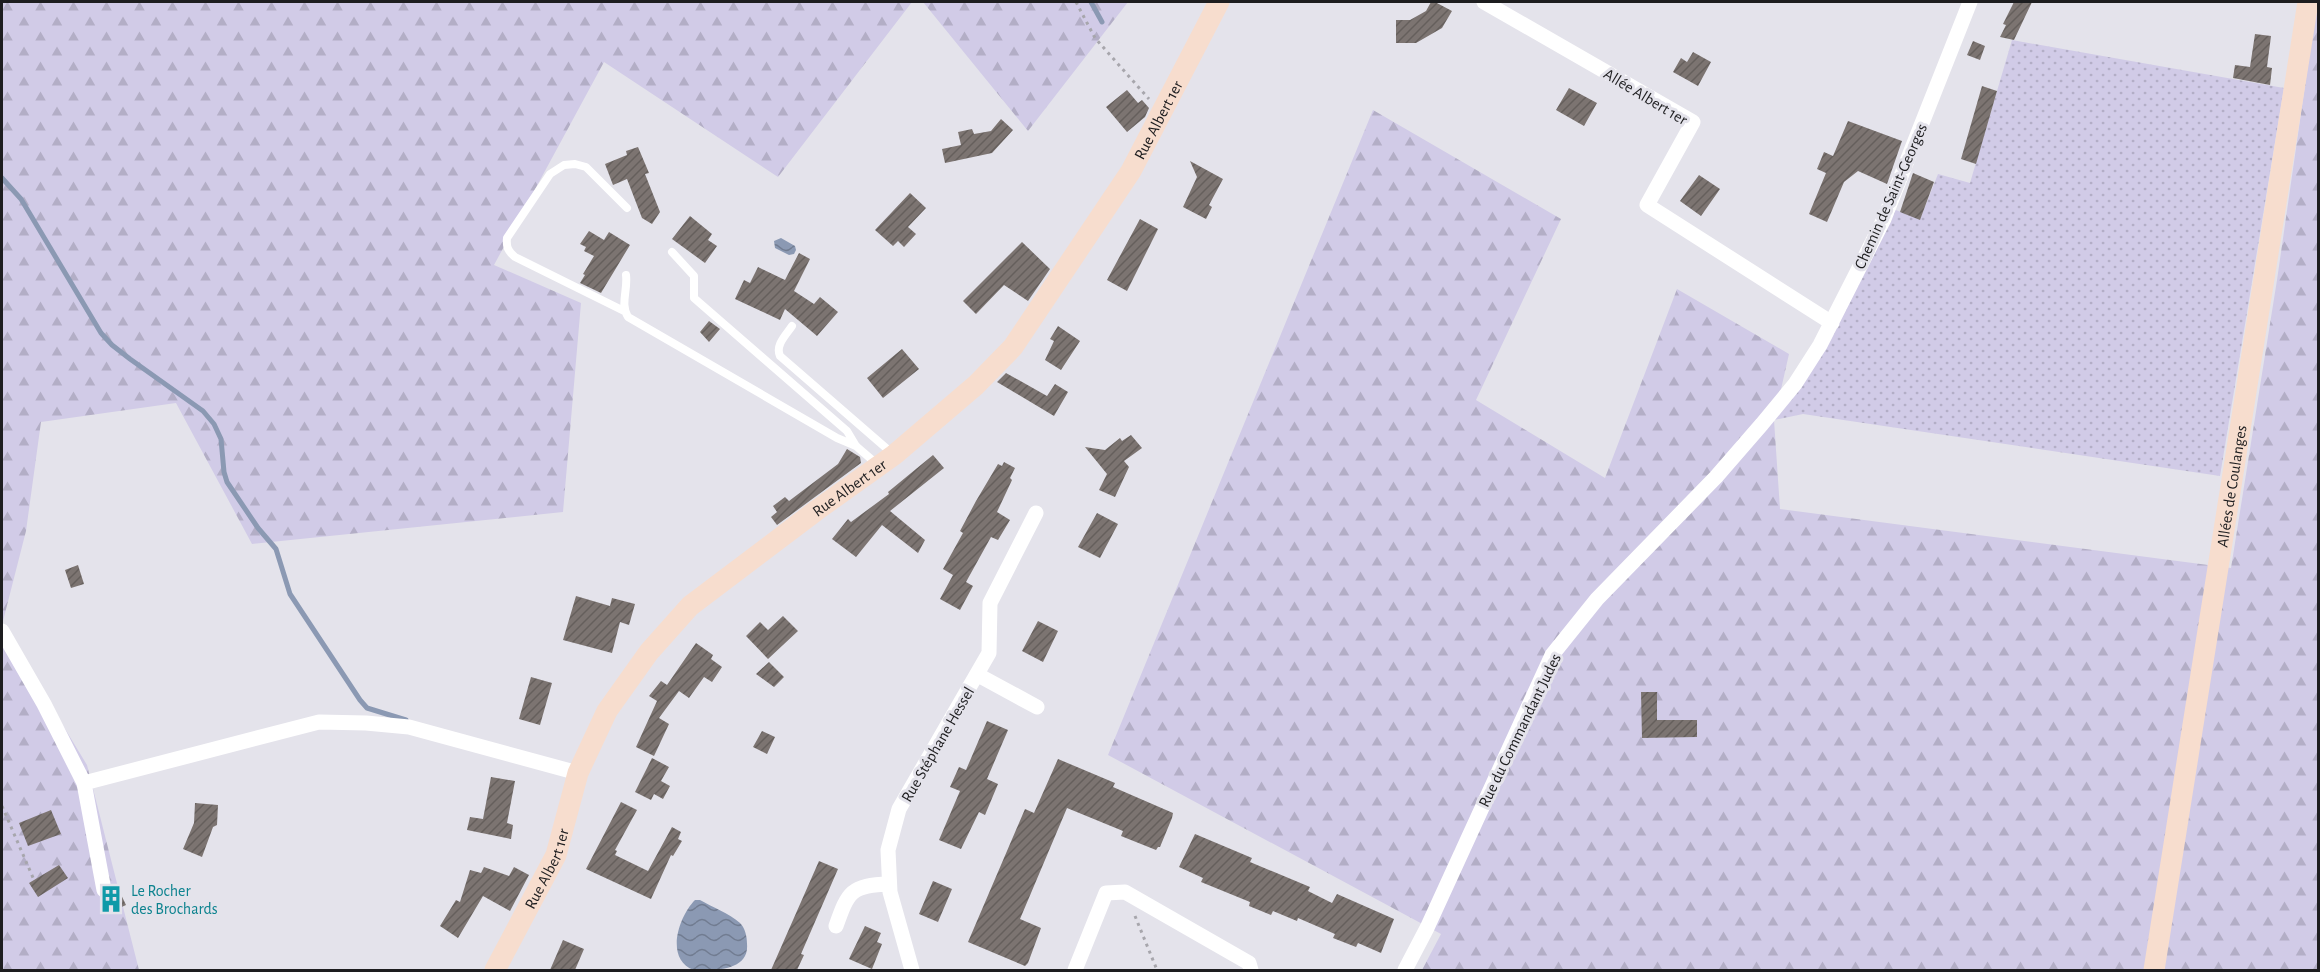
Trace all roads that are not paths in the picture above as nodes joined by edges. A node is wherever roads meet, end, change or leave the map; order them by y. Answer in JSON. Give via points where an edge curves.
{"nodes":[{"id":1,"x":1219,"y":2,"type":"edge"},
{"id":2,"x":1484,"y":2,"type":"edge"},
{"id":3,"x":1970,"y":2,"type":"edge"},
{"id":4,"x":2308,"y":2,"type":"edge"},
{"id":5,"x":627,"y":208,"type":"dead end"},
{"id":6,"x":672,"y":252,"type":"dead end"},
{"id":7,"x":626,"y":275,"type":"dead end"},
{"id":8,"x":624,"y":311,"type":"junction"},
{"id":9,"x":1832,"y":322,"type":"junction"},
{"id":10,"x":792,"y":326,"type":"dead end"},
{"id":11,"x":1795,"y":384,"type":"joint"},
{"id":12,"x":856,"y":446,"type":"junction"},
{"id":13,"x":886,"y":460,"type":"junction"},
{"id":14,"x":1036,"y":513,"type":"dead end"},
{"id":15,"x":2,"y":631,"type":"edge"},
{"id":16,"x":978,"y":675,"type":"junction"},
{"id":17,"x":1037,"y":707,"type":"dead end"},
{"id":18,"x":578,"y":773,"type":"junction"},
{"id":19,"x":84,"y":783,"type":"junction"},
{"id":20,"x":889,"y":884,"type":"junction"},
{"id":21,"x":104,"y":890,"type":"dead end"},
{"id":22,"x":836,"y":926,"type":"dead end"},
{"id":23,"x":495,"y":970,"type":"edge"},
{"id":24,"x":912,"y":970,"type":"edge"},
{"id":25,"x":1074,"y":970,"type":"edge"},
{"id":26,"x":1251,"y":970,"type":"edge"},
{"id":27,"x":1405,"y":970,"type":"edge"},
{"id":28,"x":2154,"y":970,"type":"edge"}],
"edges":[{"from":1,"to":13,"type":"street","name":"Rue Albert 1er","via":[[1131,171],[1013,347],[976,386]]},
{"from":2,"to":9,"type":"street","name":"Allée Albert 1er","via":[[1694,122],[1647,205]]},
{"from":3,"to":9,"type":"street","name":"Chemin de Saint-Georges","via":[[1884,219]]},
{"from":4,"to":28,"type":"street","name":"Allées de Coulanges"},
{"from":5,"to":8,"type":"lane","via":[[586,167],[564,165],[550,174],[507,238],[506,246],[515,257]]},
{"from":6,"to":12,"type":"lane","via":[[694,276],[694,298],[847,431]]},
{"from":7,"to":8,"type":"lane"},
{"from":8,"to":12,"type":"lane","via":[[628,317]]},
{"from":9,"to":11,"type":"street","name":"Chemin de Saint-Georges"},
{"from":10,"to":13,"type":"lane","via":[[779,344],[780,356]]},
{"from":11,"to":27,"type":"street","name":"Rue du Commandant Judes","via":[[1716,477],[1597,598],[1552,656]]},
{"from":12,"to":13,"type":"lane"},
{"from":13,"to":18,"type":"street","name":"Rue Albert 1er","via":[[690,606],[649,652],[607,711]]},
{"from":14,"to":16,"type":"street","name":"Rue Stéphane Hessel","via":[[990,603],[989,653]]},
{"from":15,"to":19,"type":"street"},
{"from":16,"to":17,"type":"street","name":"Rue Stéphane Hessel"},
{"from":16,"to":20,"type":"street","name":"Rue Stéphane Hessel","via":[[899,809],[888,850]]},
{"from":18,"to":19,"type":"street","via":[[409,728],[319,722]]},
{"from":18,"to":23,"type":"street","name":"Rue Albert 1er","via":[[556,855]]},
{"from":19,"to":21,"type":"street"},
{"from":20,"to":22,"type":"street","via":[[856,889],[844,902]]},
{"from":20,"to":24,"type":"street","name":"Rue Stéphane Hessel"},
{"from":25,"to":26,"type":"street","via":[[1106,893],[1125,892],[1249,963]]}]}
